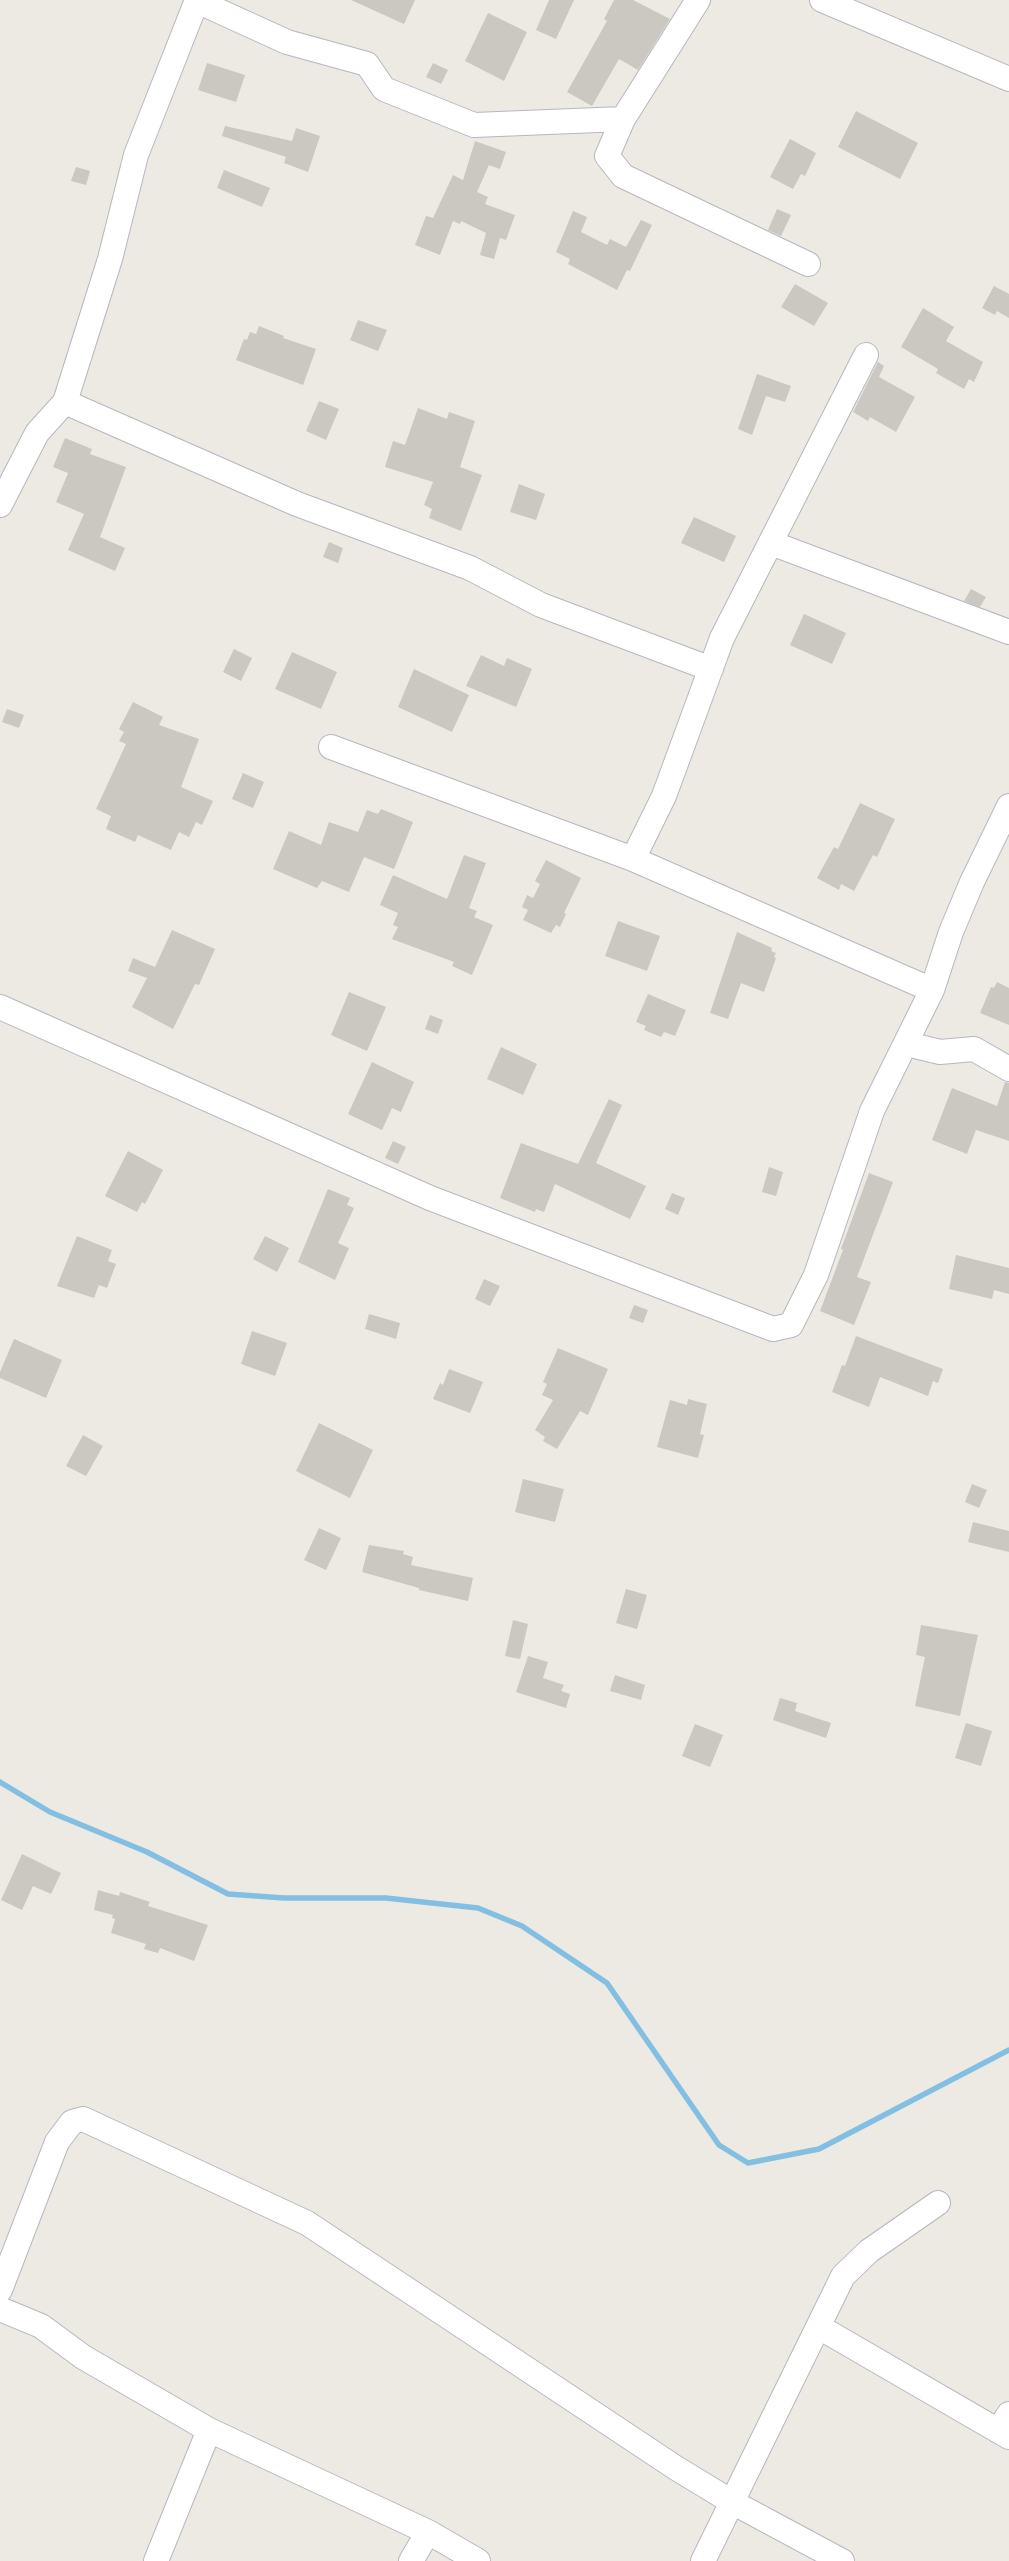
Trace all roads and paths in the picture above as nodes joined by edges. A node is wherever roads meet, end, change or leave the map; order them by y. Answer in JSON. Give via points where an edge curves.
{"nodes":[{"id":1,"x":197,"y":0,"type":"edge"},
{"id":2,"x":822,"y":0,"type":"edge"},
{"id":3,"x":692,"y":2,"type":"edge"},
{"id":4,"x":1009,"y":79,"type":"edge"},
{"id":5,"x":623,"y":119,"type":"junction"},
{"id":6,"x":808,"y":264,"type":"dead end"},
{"id":7,"x":866,"y":355,"type":"dead end"},
{"id":8,"x":65,"y":402,"type":"junction"},
{"id":9,"x":0,"y":505,"type":"edge"},
{"id":10,"x":771,"y":543,"type":"junction"},
{"id":11,"x":1009,"y":632,"type":"edge"},
{"id":12,"x":711,"y":669,"type":"junction"},
{"id":13,"x":331,"y":747,"type":"dead end"},
{"id":14,"x":1009,"y":806,"type":"edge"},
{"id":15,"x":633,"y":859,"type":"junction"},
{"id":16,"x":932,"y":990,"type":"junction"},
{"id":17,"x":0,"y":1007,"type":"edge"},
{"id":18,"x":907,"y":1044,"type":"junction"},
{"id":19,"x":1009,"y":1069,"type":"edge"},
{"id":20,"x":938,"y":2203,"type":"dead end"},
{"id":21,"x":0,"y":2290,"type":"edge"},
{"id":22,"x":0,"y":2309,"type":"edge"},
{"id":23,"x":818,"y":2327,"type":"junction"},
{"id":24,"x":1005,"y":2428,"type":"edge"},
{"id":25,"x":209,"y":2430,"type":"junction"},
{"id":26,"x":732,"y":2502,"type":"junction"},
{"id":27,"x":428,"y":2532,"type":"junction"},
{"id":28,"x":156,"y":2561,"type":"edge"},
{"id":29,"x":412,"y":2561,"type":"edge"},
{"id":30,"x":478,"y":2561,"type":"edge"},
{"id":31,"x":703,"y":2561,"type":"edge"},
{"id":32,"x":842,"y":2561,"type":"edge"}],
"edges":[{"from":1,"to":5,"type":"street","via":[[287,42],[367,64],[384,89],[474,125]]},
{"from":1,"to":8,"type":"street","via":[[136,155],[110,259]]},
{"from":2,"to":4,"type":"street"},
{"from":3,"to":5,"type":"street"},
{"from":5,"to":6,"type":"street","via":[[606,156],[623,176]]},
{"from":7,"to":10,"type":"street"},
{"from":8,"to":9,"type":"street","via":[[37,434]]},
{"from":8,"to":12,"type":"street","via":[[297,504],[470,568],[541,605]]},
{"from":10,"to":11,"type":"street"},
{"from":10,"to":12,"type":"street","via":[[722,638]]},
{"from":12,"to":15,"type":"street","via":[[664,796]]},
{"from":13,"to":15,"type":"street"},
{"from":14,"to":16,"type":"street","via":[[961,907]]},
{"from":15,"to":16,"type":"street"},
{"from":16,"to":18,"type":"street"},
{"from":17,"to":18,"type":"street","via":[[430,1198],[773,1329],[791,1325],[816,1274],[872,1111]]},
{"from":18,"to":19,"type":"street","via":[[940,1052],[974,1049]]},
{"from":20,"to":23,"type":"street","via":[[869,2251],[843,2276]]},
{"from":21,"to":26,"type":"street","via":[[58,2142],[72,2122],[83,2119],[307,2223]]},
{"from":22,"to":25,"type":"street","via":[[41,2326],[83,2357]]},
{"from":23,"to":24,"type":"street"},
{"from":23,"to":26,"type":"street"},
{"from":25,"to":27,"type":"street"},
{"from":25,"to":28,"type":"street"},
{"from":26,"to":31,"type":"street"},
{"from":26,"to":32,"type":"street"},
{"from":27,"to":29,"type":"street"},
{"from":27,"to":30,"type":"street"}]}
